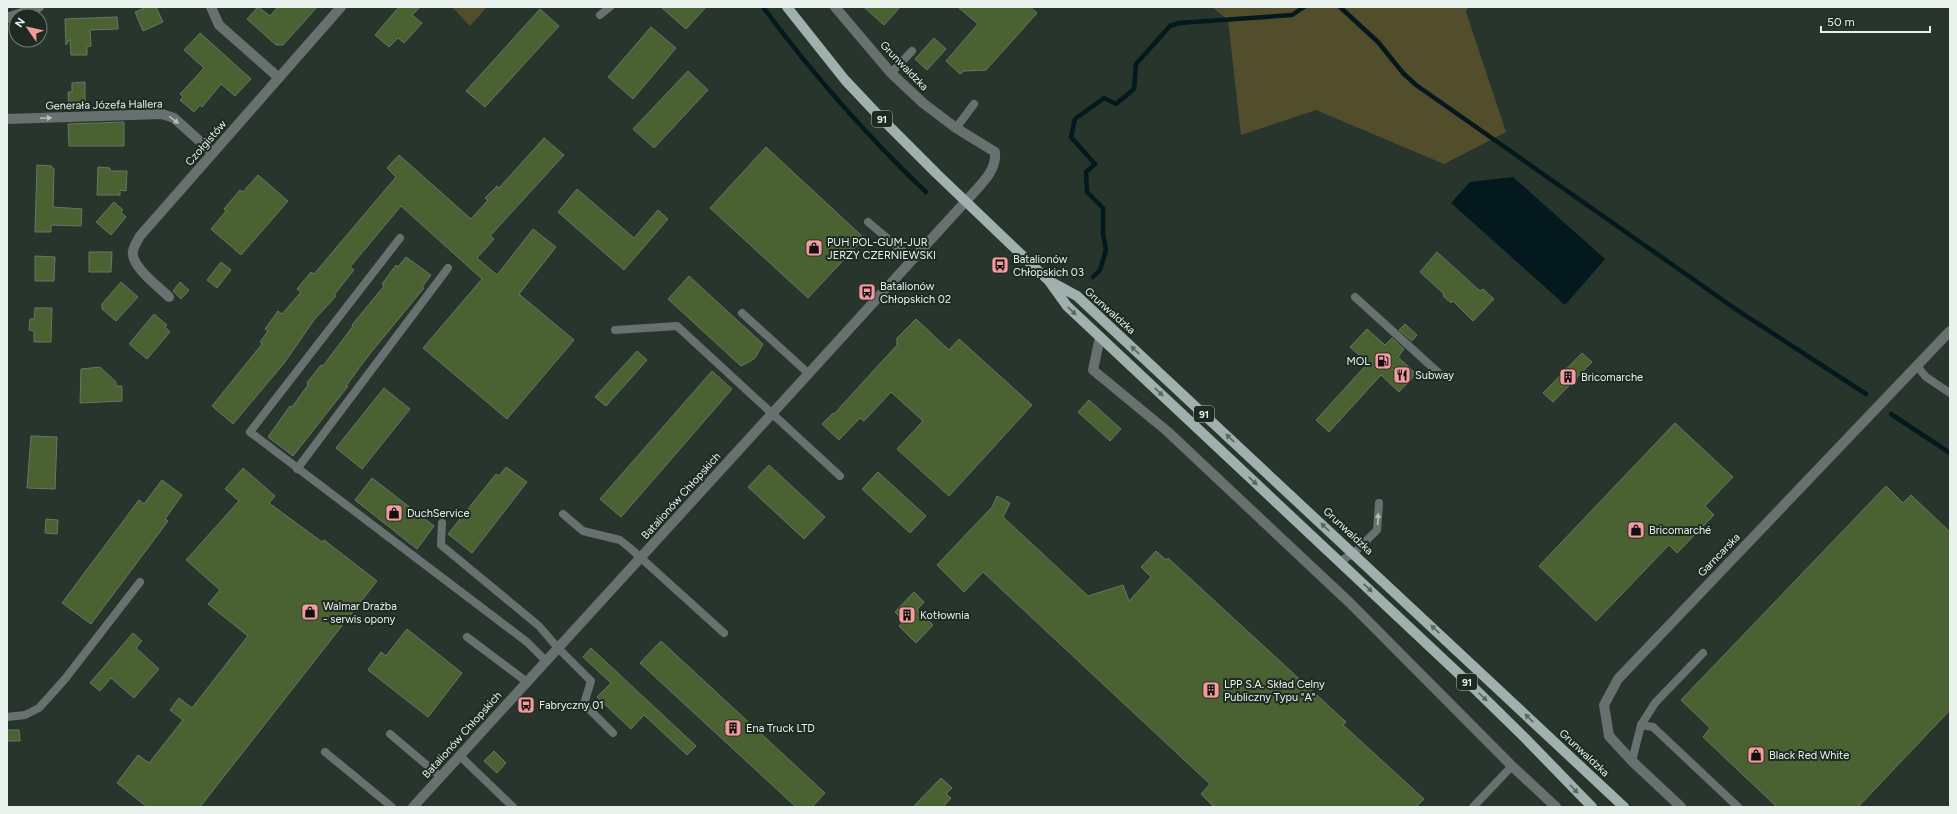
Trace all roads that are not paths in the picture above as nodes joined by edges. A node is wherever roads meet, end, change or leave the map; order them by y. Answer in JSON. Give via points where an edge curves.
{"nodes":[{"id":1,"x":39,"y":7,"type":"edge"},
{"id":2,"x":211,"y":7,"type":"edge"},
{"id":3,"x":341,"y":7,"type":"edge"},
{"id":4,"x":610,"y":7,"type":"edge"},
{"id":5,"x":787,"y":7,"type":"edge"},
{"id":6,"x":836,"y":7,"type":"edge"},
{"id":7,"x":600,"y":15,"type":"dead end"},
{"id":8,"x":7,"y":18,"type":"edge"},
{"id":9,"x":912,"y":51,"type":"dead end"},
{"id":10,"x":891,"y":73,"type":"junction"},
{"id":11,"x":279,"y":78,"type":"junction"},
{"id":12,"x":974,"y":104,"type":"dead end"},
{"id":13,"x":7,"y":119,"type":"edge"},
{"id":14,"x":956,"y":128,"type":"junction"},
{"id":15,"x":213,"y":153,"type":"junction"},
{"id":16,"x":966,"y":201,"type":"junction"},
{"id":17,"x":868,"y":222,"type":"dead end"},
{"id":18,"x":400,"y":238,"type":"dead end"},
{"id":19,"x":912,"y":259,"type":"junction"},
{"id":20,"x":448,"y":268,"type":"dead end"},
{"id":21,"x":1049,"y":280,"type":"junction"},
{"id":22,"x":169,"y":297,"type":"dead end"},
{"id":23,"x":1355,"y":297,"type":"dead end"},
{"id":24,"x":742,"y":313,"type":"dead end"},
{"id":25,"x":616,"y":330,"type":"dead end"},
{"id":26,"x":1950,"y":331,"type":"edge"},
{"id":27,"x":1100,"y":337,"type":"junction"},
{"id":28,"x":1917,"y":366,"type":"junction"},
{"id":29,"x":808,"y":373,"type":"junction"},
{"id":30,"x":1442,"y":376,"type":"dead end"},
{"id":31,"x":1950,"y":393,"type":"edge"},
{"id":32,"x":772,"y":412,"type":"junction"},
{"id":33,"x":296,"y":468,"type":"junction"},
{"id":34,"x":840,"y":476,"type":"dead end"},
{"id":35,"x":1379,"y":503,"type":"dead end"},
{"id":36,"x":563,"y":514,"type":"dead end"},
{"id":37,"x":442,"y":523,"type":"dead end"},
{"id":38,"x":1354,"y":553,"type":"junction"},
{"id":39,"x":641,"y":558,"type":"junction"},
{"id":40,"x":1339,"y":562,"type":"junction"},
{"id":41,"x":140,"y":582,"type":"dead end"},
{"id":42,"x":724,"y":633,"type":"dead end"},
{"id":43,"x":467,"y":637,"type":"dead end"},
{"id":44,"x":558,"y":648,"type":"junction"},
{"id":45,"x":1703,"y":653,"type":"dead end"},
{"id":46,"x":546,"y":661,"type":"junction"},
{"id":47,"x":527,"y":682,"type":"junction"},
{"id":48,"x":7,"y":717,"type":"edge"},
{"id":49,"x":1641,"y":725,"type":"junction"},
{"id":50,"x":613,"y":733,"type":"dead end"},
{"id":51,"x":390,"y":734,"type":"dead end"},
{"id":52,"x":325,"y":752,"type":"dead end"},
{"id":53,"x":460,"y":756,"type":"junction"},
{"id":54,"x":1632,"y":761,"type":"junction"},
{"id":55,"x":1512,"y":766,"type":"junction"},
{"id":56,"x":441,"y":777,"type":"junction"},
{"id":57,"x":392,"y":807,"type":"edge"},
{"id":58,"x":413,"y":807,"type":"edge"},
{"id":59,"x":514,"y":807,"type":"edge"},
{"id":60,"x":1473,"y":807,"type":"edge"},
{"id":61,"x":1556,"y":807,"type":"edge"},
{"id":62,"x":1592,"y":807,"type":"edge"},
{"id":63,"x":1624,"y":807,"type":"edge"},
{"id":64,"x":1681,"y":807,"type":"edge"},
{"id":65,"x":1738,"y":807,"type":"edge"}],
"edges":[{"from":1,"to":8,"type":"street"},
{"from":2,"to":11,"type":"street","via":[[219,25]]},
{"from":3,"to":11,"type":"street","name":"Czołgistów"},
{"from":4,"to":7,"type":"lane"},
{"from":5,"to":16,"type":"main road","name":"Grunwaldzka","number":"91","via":[[845,80]]},
{"from":6,"to":10,"type":"street","name":"Grunwaldzka"},
{"from":9,"to":10,"type":"lane"},
{"from":10,"to":14,"type":"street","name":"Grunwaldzka","via":[[923,103]]},
{"from":11,"to":15,"type":"street","name":"Czołgistów"},
{"from":12,"to":14,"type":"lane"},
{"from":13,"to":15,"type":"street","name":"Generała Józefa Hallera","one_way":true,"via":[[162,114],[174,118]]},
{"from":14,"to":16,"type":"street","name":"Grunwaldzka","via":[[995,152],[996,161],[992,170]]},
{"from":15,"to":22,"type":"street","name":"Czołgistów","via":[[140,236],[133,251],[133,260],[138,268]]},
{"from":16,"to":19,"type":"street","name":"Batalionów Chłopskich"},
{"from":16,"to":21,"type":"main road","name":"Grunwaldzka","number":"91"},
{"from":17,"to":19,"type":"lane"},
{"from":18,"to":33,"type":"lane","via":[[250,432]]},
{"from":19,"to":29,"type":"street","name":"Batalionów Chłopskich"},
{"from":20,"to":33,"type":"lane"},
{"from":21,"to":27,"type":"main road","name":"Grunwaldzka","number":"91","one_way":true,"via":[[1067,306]]},
{"from":38,"to":21,"type":"main road","name":"Grunwaldzka","number":"91","one_way":true,"via":[[1077,296]]},
{"from":23,"to":30,"type":"lane"},
{"from":24,"to":29,"type":"lane"},
{"from":25,"to":32,"type":"lane","via":[[677,326]]},
{"from":26,"to":28,"type":"street","name":"Garncarska"},
{"from":27,"to":40,"type":"main road","name":"Grunwaldzka","number":"91","one_way":true},
{"from":27,"to":55,"type":"street","via":[[1093,370],[1167,431],[1350,604]]},
{"from":28,"to":31,"type":"lane","via":[[1926,377]]},
{"from":28,"to":54,"type":"street","name":"Garncarska","via":[[1618,679],[1604,705],[1609,736]]},
{"from":29,"to":32,"type":"street","name":"Batalionów Chłopskich"},
{"from":32,"to":34,"type":"lane"},
{"from":32,"to":39,"type":"street","name":"Batalionów Chłopskich"},
{"from":33,"to":46,"type":"lane","via":[[527,642]]},
{"from":38,"to":35,"type":"lane","one_way":true,"via":[[1377,530]]},
{"from":36,"to":39,"type":"lane","via":[[583,531],[620,540]]},
{"from":37,"to":44,"type":"lane","via":[[441,545],[539,626]]},
{"from":38,"to":40,"type":"lane"},
{"from":63,"to":38,"type":"main road","name":"Grunwaldzka","number":"91","one_way":true},
{"from":39,"to":42,"type":"lane"},
{"from":39,"to":44,"type":"street","name":"Batalionów Chłopskich"},
{"from":40,"to":62,"type":"main road","name":"Grunwaldzka","number":"91","one_way":true,"via":[[1525,738]]},
{"from":41,"to":48,"type":"lane","via":[[39,708],[25,715]]},
{"from":43,"to":47,"type":"lane"},
{"from":44,"to":46,"type":"street","name":"Batalionów Chłopskich"},
{"from":44,"to":50,"type":"lane","via":[[591,681],[584,704]]},
{"from":45,"to":49,"type":"lane","via":[[1655,703]]},
{"from":46,"to":47,"type":"street","name":"Batalionów Chłopskich"},
{"from":47,"to":53,"type":"street","name":"Batalionów Chłopskich"},
{"from":49,"to":54,"type":"lane"},
{"from":49,"to":65,"type":"lane","via":[[1653,727]]},
{"from":51,"to":56,"type":"lane"},
{"from":52,"to":57,"type":"lane"},
{"from":53,"to":56,"type":"street","name":"Batalionów Chłopskich"},
{"from":53,"to":59,"type":"lane"},
{"from":54,"to":64,"type":"street","name":"Garncarska"},
{"from":55,"to":60,"type":"lane"},
{"from":55,"to":61,"type":"street"},
{"from":56,"to":58,"type":"street","name":"Batalionów Chłopskich"}]}
